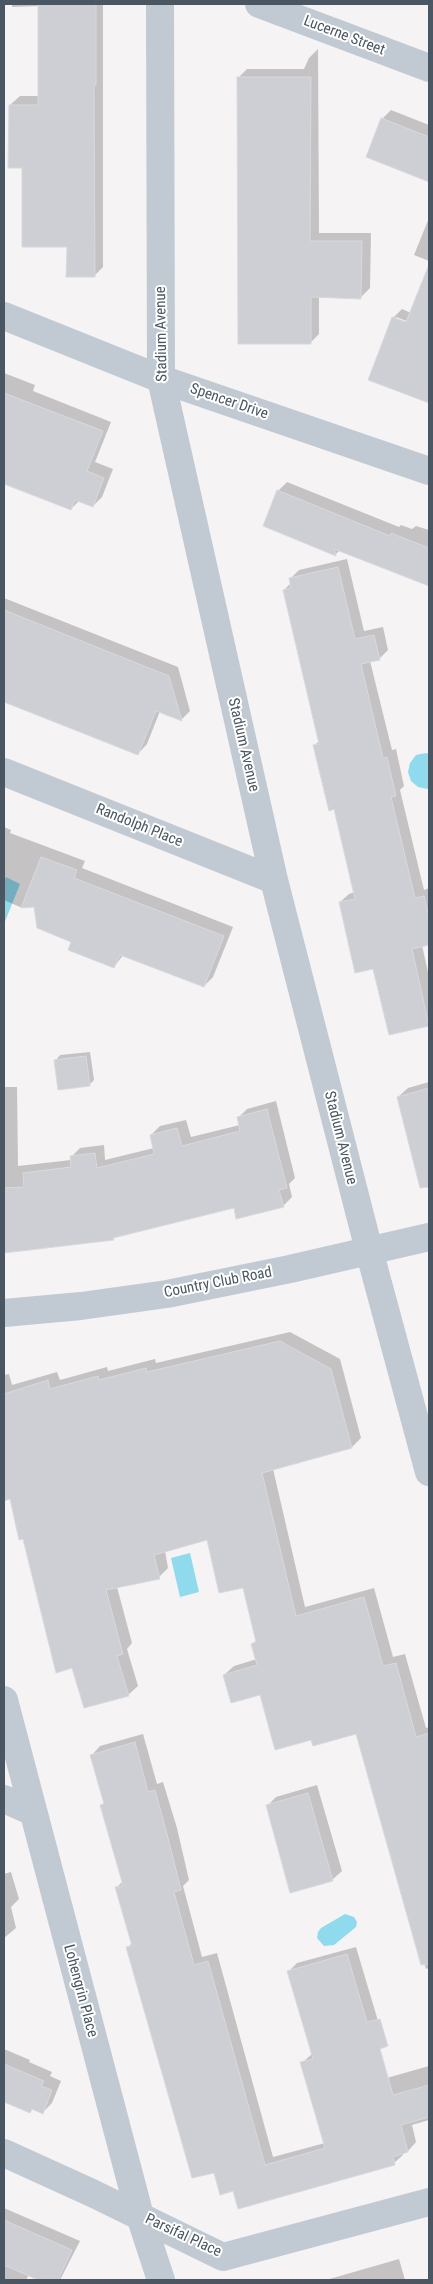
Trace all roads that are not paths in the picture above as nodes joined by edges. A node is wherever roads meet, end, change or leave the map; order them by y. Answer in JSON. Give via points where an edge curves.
{"nodes":[{"id":1,"x":160,"y":4,"type":"edge"},
{"id":2,"x":259,"y":4,"type":"edge"},
{"id":3,"x":429,"y":68,"type":"edge"},
{"id":4,"x":4,"y":316,"type":"edge"},
{"id":5,"x":161,"y":379,"type":"junction"},
{"id":6,"x":429,"y":471,"type":"edge"},
{"id":7,"x":4,"y":772,"type":"edge"},
{"id":8,"x":274,"y":880,"type":"junction"},
{"id":9,"x":429,"y":1237,"type":"edge"},
{"id":10,"x":369,"y":1250,"type":"junction"},
{"id":11,"x":4,"y":1313,"type":"edge"},
{"id":12,"x":429,"y":1472,"type":"edge"},
{"id":13,"x":4,"y":1700,"type":"edge"},
{"id":14,"x":4,"y":1799,"type":"edge"},
{"id":15,"x":31,"y":1811,"type":"junction"},
{"id":16,"x":4,"y":2153,"type":"edge"},
{"id":17,"x":429,"y":2202,"type":"edge"},
{"id":18,"x":140,"y":2216,"type":"junction"},
{"id":19,"x":161,"y":2280,"type":"edge"}],
"edges":[{"from":1,"to":5,"type":"street","name":"Stadium Avenue"},
{"from":2,"to":3,"type":"street","name":"Lucerne Street"},
{"from":4,"to":5,"type":"street","name":"Spencer Drive"},
{"from":5,"to":6,"type":"street","name":"Spencer Drive"},
{"from":5,"to":8,"type":"street","name":"Stadium Avenue"},
{"from":7,"to":8,"type":"street","name":"Randolph Place"},
{"from":8,"to":10,"type":"street","name":"Stadium Avenue"},
{"from":9,"to":10,"type":"street","name":"Country Club Road"},
{"from":10,"to":11,"type":"street","name":"Country Club Road","via":[[167,1294]]},
{"from":10,"to":12,"type":"street","name":"Stadium Avenue"},
{"from":13,"to":15,"type":"street","name":"Lohengrin Place"},
{"from":14,"to":15,"type":"street"},
{"from":15,"to":18,"type":"street","name":"Lohengrin Place"},
{"from":16,"to":18,"type":"street","name":"Parsifal Place"},
{"from":17,"to":18,"type":"street","name":"Parsifal Place","via":[[223,2257]]},
{"from":18,"to":19,"type":"street","name":"Lohengrin Place"}]}
